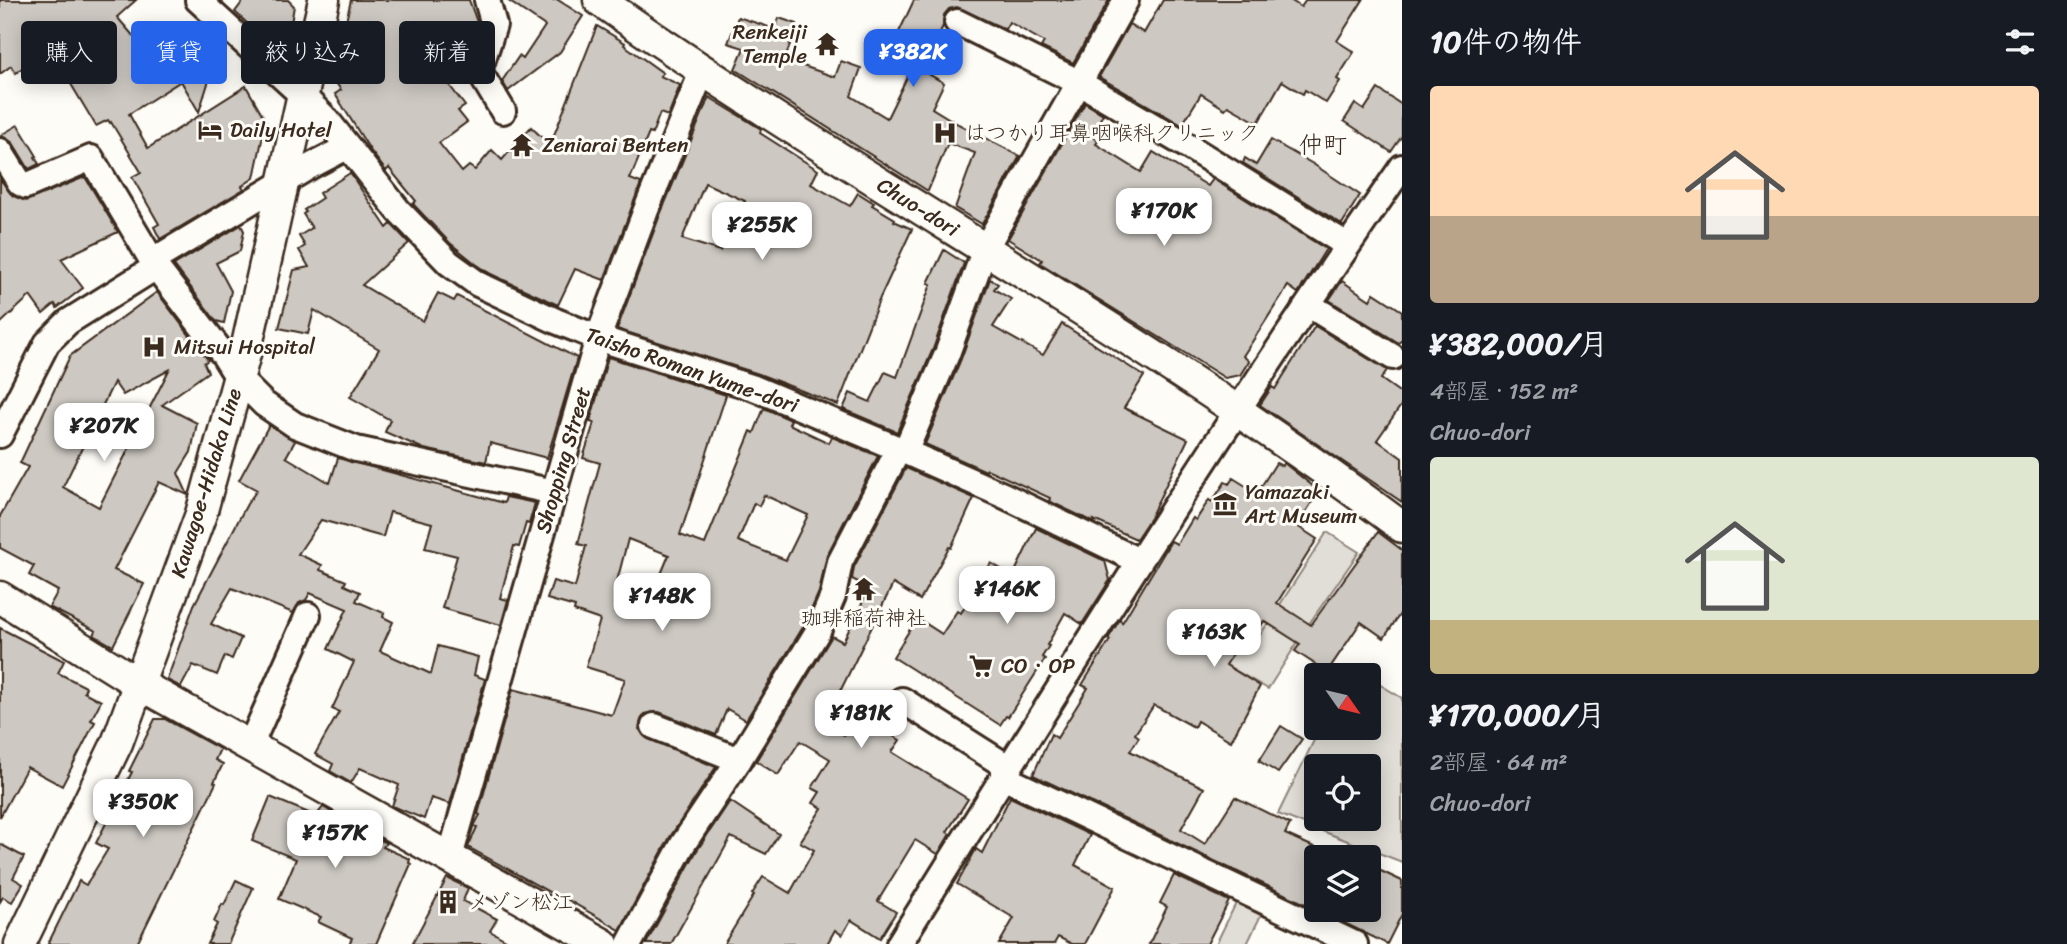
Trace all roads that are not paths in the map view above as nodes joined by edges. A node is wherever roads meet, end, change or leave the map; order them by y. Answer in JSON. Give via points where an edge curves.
{"nodes":[{"id":1,"x":198,"y":0,"type":"edge"},
{"id":2,"x":324,"y":0,"type":"edge"},
{"id":3,"x":487,"y":0,"type":"edge"},
{"id":4,"x":598,"y":0,"type":"edge"},
{"id":5,"x":1126,"y":0,"type":"edge"},
{"id":6,"x":957,"y":22,"type":"dead end"},
{"id":7,"x":705,"y":72,"type":"junction"},
{"id":8,"x":1080,"y":83,"type":"junction"},
{"id":9,"x":304,"y":97,"type":"junction"},
{"id":10,"x":503,"y":111,"type":"dead end"},
{"id":11,"x":348,"y":147,"type":"junction"},
{"id":12,"x":0,"y":151,"type":"edge"},
{"id":13,"x":1402,"y":167,"type":"edge"},
{"id":14,"x":284,"y":183,"type":"junction"},
{"id":15,"x":1348,"y":246,"type":"junction"},
{"id":16,"x":985,"y":250,"type":"junction"},
{"id":17,"x":154,"y":264,"type":"junction"},
{"id":18,"x":1309,"y":305,"type":"junction"},
{"id":19,"x":598,"y":338,"type":"junction"},
{"id":20,"x":1393,"y":357,"type":"dead end"},
{"id":21,"x":238,"y":378,"type":"junction"},
{"id":22,"x":1239,"y":412,"type":"junction"},
{"id":23,"x":0,"y":435,"type":"edge"},
{"id":24,"x":902,"y":450,"type":"junction"},
{"id":25,"x":554,"y":492,"type":"junction"},
{"id":26,"x":1399,"y":520,"type":"edge"},
{"id":27,"x":1139,"y":561,"type":"junction"},
{"id":28,"x":0,"y":597,"type":"edge"},
{"id":29,"x":308,"y":615,"type":"dead end"},
{"id":30,"x":139,"y":684,"type":"junction"},
{"id":31,"x":902,"y":700,"type":"dead end"},
{"id":32,"x":654,"y":726,"type":"dead end"},
{"id":33,"x":250,"y":746,"type":"junction"},
{"id":34,"x":740,"y":760,"type":"junction"},
{"id":35,"x":1006,"y":773,"type":"junction"},
{"id":36,"x":450,"y":857,"type":"junction"},
{"id":37,"x":20,"y":944,"type":"edge"},
{"id":38,"x":603,"y":944,"type":"edge"},
{"id":39,"x":629,"y":944,"type":"edge"},
{"id":40,"x":899,"y":944,"type":"edge"},
{"id":41,"x":1355,"y":944,"type":"edge"}],
"edges":[{"from":1,"to":9,"type":"street","name":"Taisho Roman Yume-dori"},
{"from":2,"to":9,"type":"main road","name":"Kawagoe-Hidaka Line"},
{"from":3,"to":10,"type":"street","via":[[494,25],[479,71]]},
{"from":4,"to":7,"type":"main road","name":"Chuo-dori"},
{"from":5,"to":8,"type":"street"},
{"from":6,"to":8,"type":"street"},
{"from":7,"to":16,"type":"main road","name":"Chuo-dori"},
{"from":7,"to":19,"type":"street","name":"Shopping Street"},
{"from":8,"to":15,"type":"street"},
{"from":8,"to":16,"type":"street"},
{"from":9,"to":11,"type":"street","name":"Taisho Roman Yume-dori"},
{"from":9,"to":14,"type":"main road","name":"Kawagoe-Hidaka Line"},
{"from":11,"to":14,"type":"street"},
{"from":11,"to":19,"type":"street","name":"Taisho Roman Yume-dori","via":[[398,210],[449,263],[478,284]]},
{"from":12,"to":17,"type":"street","via":[[20,184],[26,186],[91,158]]},
{"from":13,"to":15,"type":"street"},
{"from":14,"to":17,"type":"street"},
{"from":14,"to":21,"type":"main road","name":"Kawagoe-Hidaka Line"},
{"from":15,"to":18,"type":"street"},
{"from":16,"to":22,"type":"main road","name":"Chuo-dori"},
{"from":16,"to":24,"type":"street","via":[[947,354]]},
{"from":17,"to":21,"type":"street"},
{"from":17,"to":23,"type":"street","via":[[68,322],[47,343]]},
{"from":18,"to":20,"type":"street"},
{"from":18,"to":22,"type":"street"},
{"from":19,"to":24,"type":"street","name":"Taisho Roman Yume-dori","via":[[754,388]]},
{"from":19,"to":25,"type":"street","name":"Shopping Street"},
{"from":21,"to":25,"type":"street","via":[[264,404],[295,425],[356,449]]},
{"from":21,"to":30,"type":"main road","name":"Kawagoe-Hidaka Line","via":[[201,514]]},
{"from":22,"to":26,"type":"main road","name":"Chuo-dori"},
{"from":22,"to":27,"type":"street"},
{"from":24,"to":27,"type":"street","name":"Taisho Roman Yume-dori"},
{"from":24,"to":34,"type":"street","via":[[840,562],[833,596],[818,631]]},
{"from":25,"to":36,"type":"street","name":"Shopping Street"},
{"from":27,"to":35,"type":"street"},
{"from":28,"to":30,"type":"main road"},
{"from":29,"to":33,"type":"street"},
{"from":30,"to":33,"type":"main road"},
{"from":30,"to":37,"type":"main road","name":"Kawagoe-Hidaka Line","via":[[95,792]]},
{"from":31,"to":35,"type":"street"},
{"from":32,"to":34,"type":"street"},
{"from":33,"to":36,"type":"main road"},
{"from":34,"to":39,"type":"street","via":[[683,845]]},
{"from":35,"to":40,"type":"street"},
{"from":35,"to":41,"type":"street"},
{"from":36,"to":38,"type":"main road"}]}
